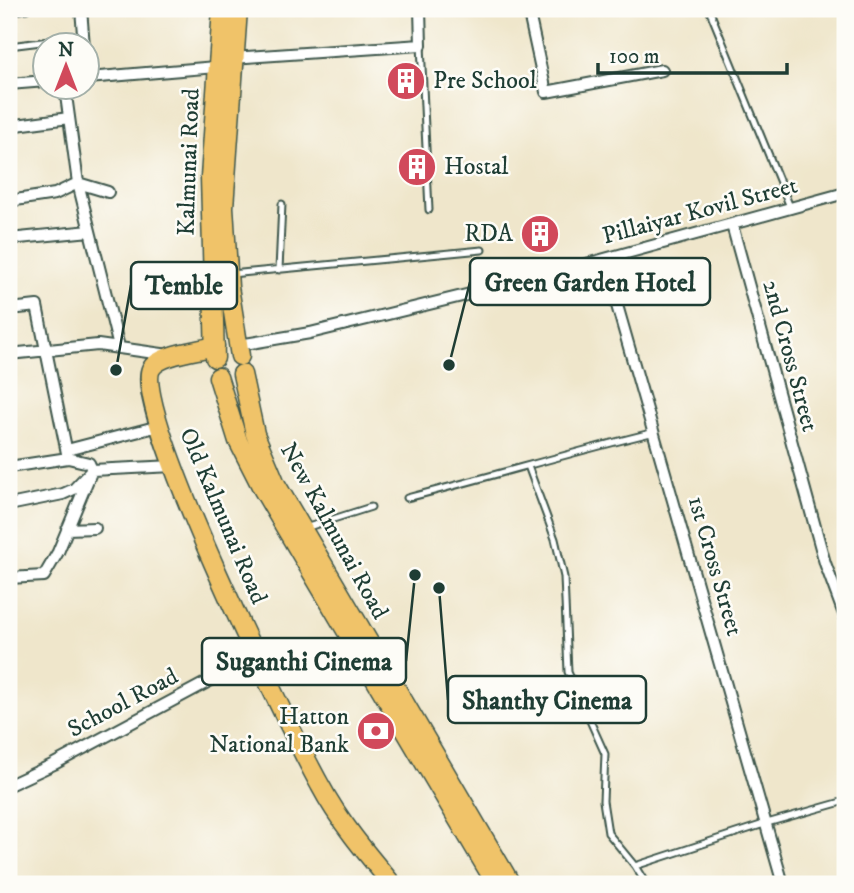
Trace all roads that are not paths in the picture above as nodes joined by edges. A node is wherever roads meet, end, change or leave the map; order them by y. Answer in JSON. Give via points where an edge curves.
{"nodes":[{"id":1,"x":27,"y":9,"type":"edge"},
{"id":2,"x":81,"y":9,"type":"edge"},
{"id":3,"x":222,"y":9,"type":"edge"},
{"id":4,"x":238,"y":9,"type":"edge"},
{"id":5,"x":420,"y":9,"type":"edge"},
{"id":6,"x":528,"y":9,"type":"edge"},
{"id":7,"x":709,"y":9,"type":"edge"},
{"id":8,"x":9,"y":12,"type":"edge"},
{"id":9,"x":83,"y":32,"type":"edge"},
{"id":10,"x":32,"y":44,"type":"edge"},
{"id":11,"x":421,"y":45,"type":"junction"},
{"id":12,"x":9,"y":46,"type":"edge"},
{"id":13,"x":233,"y":58,"type":"junction"},
{"id":14,"x":216,"y":67,"type":"junction"},
{"id":15,"x":662,"y":70,"type":"dead end"},
{"id":16,"x":102,"y":77,"type":"edge"},
{"id":17,"x":32,"y":82,"type":"edge"},
{"id":18,"x":9,"y":84,"type":"edge"},
{"id":19,"x":67,"y":102,"type":"edge"},
{"id":20,"x":69,"y":118,"type":"junction"},
{"id":21,"x":9,"y":126,"type":"edge"},
{"id":22,"x":78,"y":183,"type":"junction"},
{"id":23,"x":108,"y":192,"type":"dead end"},
{"id":24,"x":845,"y":192,"type":"edge"},
{"id":25,"x":9,"y":201,"type":"edge"},
{"id":26,"x":282,"y":204,"type":"dead end"},
{"id":27,"x":791,"y":209,"type":"junction"},
{"id":28,"x":429,"y":210,"type":"dead end"},
{"id":29,"x":732,"y":225,"type":"junction"},
{"id":30,"x":90,"y":230,"type":"junction"},
{"id":31,"x":9,"y":239,"type":"edge"},
{"id":32,"x":482,"y":250,"type":"dead end"},
{"id":33,"x":604,"y":260,"type":"junction"},
{"id":34,"x":279,"y":270,"type":"junction"},
{"id":35,"x":228,"y":274,"type":"junction"},
{"id":36,"x":19,"y":308,"type":"dead end"},
{"id":37,"x":119,"y":347,"type":"junction"},
{"id":38,"x":46,"y":350,"type":"junction"},
{"id":39,"x":239,"y":351,"type":"junction"},
{"id":40,"x":9,"y":354,"type":"edge"},
{"id":41,"x":175,"y":355,"type":"junction"},
{"id":42,"x":215,"y":361,"type":"junction"},
{"id":43,"x":242,"y":374,"type":"junction"},
{"id":44,"x":159,"y":426,"type":"junction"},
{"id":45,"x":655,"y":432,"type":"junction"},
{"id":46,"x":67,"y":454,"type":"junction"},
{"id":47,"x":174,"y":466,"type":"junction"},
{"id":48,"x":528,"y":466,"type":"junction"},
{"id":49,"x":9,"y":467,"type":"edge"},
{"id":50,"x":92,"y":470,"type":"junction"},
{"id":51,"x":407,"y":498,"type":"dead end"},
{"id":52,"x":9,"y":506,"type":"edge"},
{"id":53,"x":371,"y":508,"type":"dead end"},
{"id":54,"x":95,"y":528,"type":"dead end"},
{"id":55,"x":67,"y":529,"type":"junction"},
{"id":56,"x":302,"y":529,"type":"junction"},
{"id":57,"x":9,"y":578,"type":"edge"},
{"id":58,"x":845,"y":617,"type":"edge"},
{"id":59,"x":256,"y":656,"type":"junction"},
{"id":60,"x":9,"y":785,"type":"edge"},
{"id":61,"x":845,"y":800,"type":"edge"},
{"id":62,"x":767,"y":823,"type":"junction"},
{"id":63,"x":635,"y":866,"type":"junction"},
{"id":64,"x":392,"y":884,"type":"edge"},
{"id":65,"x":496,"y":884,"type":"edge"},
{"id":66,"x":511,"y":884,"type":"edge"},
{"id":67,"x":646,"y":884,"type":"edge"},
{"id":68,"x":783,"y":884,"type":"edge"}],
"edges":[{"from":1,"to":8,"type":"lane"},
{"from":2,"to":9,"type":"street"},
{"from":3,"to":14,"type":"main road","name":"Kalmunai Road"},
{"from":4,"to":13,"type":"main road","name":"Kalmunai Road"},
{"from":5,"to":11,"type":"street"},
{"from":6,"to":15,"type":"street","via":[[546,92]]},
{"from":7,"to":27,"type":"lane"},
{"from":10,"to":12,"type":"lane"},
{"from":11,"to":13,"type":"street"},
{"from":11,"to":28,"type":"lane"},
{"from":13,"to":35,"type":"main road","name":"Kalmunai Road","via":[[224,207]]},
{"from":14,"to":16,"type":"street"},
{"from":14,"to":42,"type":"main road","name":"Kalmunai Road","via":[[210,177]]},
{"from":17,"to":18,"type":"street"},
{"from":19,"to":20,"type":"street"},
{"from":20,"to":21,"type":"street"},
{"from":20,"to":22,"type":"street"},
{"from":22,"to":23,"type":"street"},
{"from":22,"to":25,"type":"street","via":[[55,194]]},
{"from":22,"to":30,"type":"street"},
{"from":24,"to":27,"type":"street","name":"Pillaiyar Kovil Street"},
{"from":26,"to":34,"type":"lane"},
{"from":27,"to":29,"type":"street","name":"Pillaiyar Kovil Street"},
{"from":29,"to":33,"type":"street","name":"Pillaiyar Kovil Street"},
{"from":29,"to":58,"type":"street","name":"2nd Cross Street","via":[[825,563]]},
{"from":30,"to":31,"type":"street"},
{"from":30,"to":37,"type":"street"},
{"from":32,"to":34,"type":"lane"},
{"from":33,"to":39,"type":"street","name":"Pillaiyar Kovil Street"},
{"from":33,"to":45,"type":"street","name":"1st Cross Street"},
{"from":34,"to":35,"type":"lane"},
{"from":35,"to":39,"type":"main road","name":"Kalmunai Road"},
{"from":36,"to":38,"type":"street","via":[[37,306]]},
{"from":37,"to":38,"type":"street"},
{"from":37,"to":41,"type":"street"},
{"from":38,"to":40,"type":"street"},
{"from":38,"to":46,"type":"street"},
{"from":39,"to":42,"type":"main road","via":[[226,351]]},
{"from":39,"to":43,"type":"main road","name":"New Kalmunai Road"},
{"from":41,"to":42,"type":"main road"},
{"from":41,"to":44,"type":"main road","name":"Old Kalmunai Road","via":[[156,362],[150,372]]},
{"from":42,"to":43,"type":"main road","via":[[230,382]]},
{"from":42,"to":65,"type":"main road","name":"New Kalmunai Road","via":[[238,441],[263,490]]},
{"from":43,"to":56,"type":"main road","name":"New Kalmunai Road","via":[[259,444]]},
{"from":44,"to":46,"type":"street"},
{"from":44,"to":47,"type":"main road","name":"Old Kalmunai Road"},
{"from":45,"to":48,"type":"lane"},
{"from":45,"to":62,"type":"street","name":"1st Cross Street"},
{"from":46,"to":49,"type":"street"},
{"from":46,"to":50,"type":"street","via":[[89,463]]},
{"from":47,"to":50,"type":"street"},
{"from":47,"to":59,"type":"main road","name":"Old Kalmunai Road","via":[[182,494]]},
{"from":48,"to":51,"type":"lane"},
{"from":48,"to":63,"type":"lane","via":[[564,577],[568,671],[605,754],[603,801],[608,833]]},
{"from":50,"to":52,"type":"street","via":[[63,494]]},
{"from":50,"to":55,"type":"street"},
{"from":53,"to":56,"type":"lane"},
{"from":54,"to":55,"type":"street"},
{"from":55,"to":57,"type":"street","via":[[44,576]]},
{"from":56,"to":66,"type":"main road","name":"New Kalmunai Road"},
{"from":59,"to":60,"type":"street","name":"School Road"},
{"from":59,"to":64,"type":"main road","name":"Old Kalmunai Road","via":[[321,788]]},
{"from":61,"to":62,"type":"lane"},
{"from":62,"to":63,"type":"lane"},
{"from":62,"to":68,"type":"street","name":"1st Cross Street"},
{"from":63,"to":67,"type":"lane"}]}
